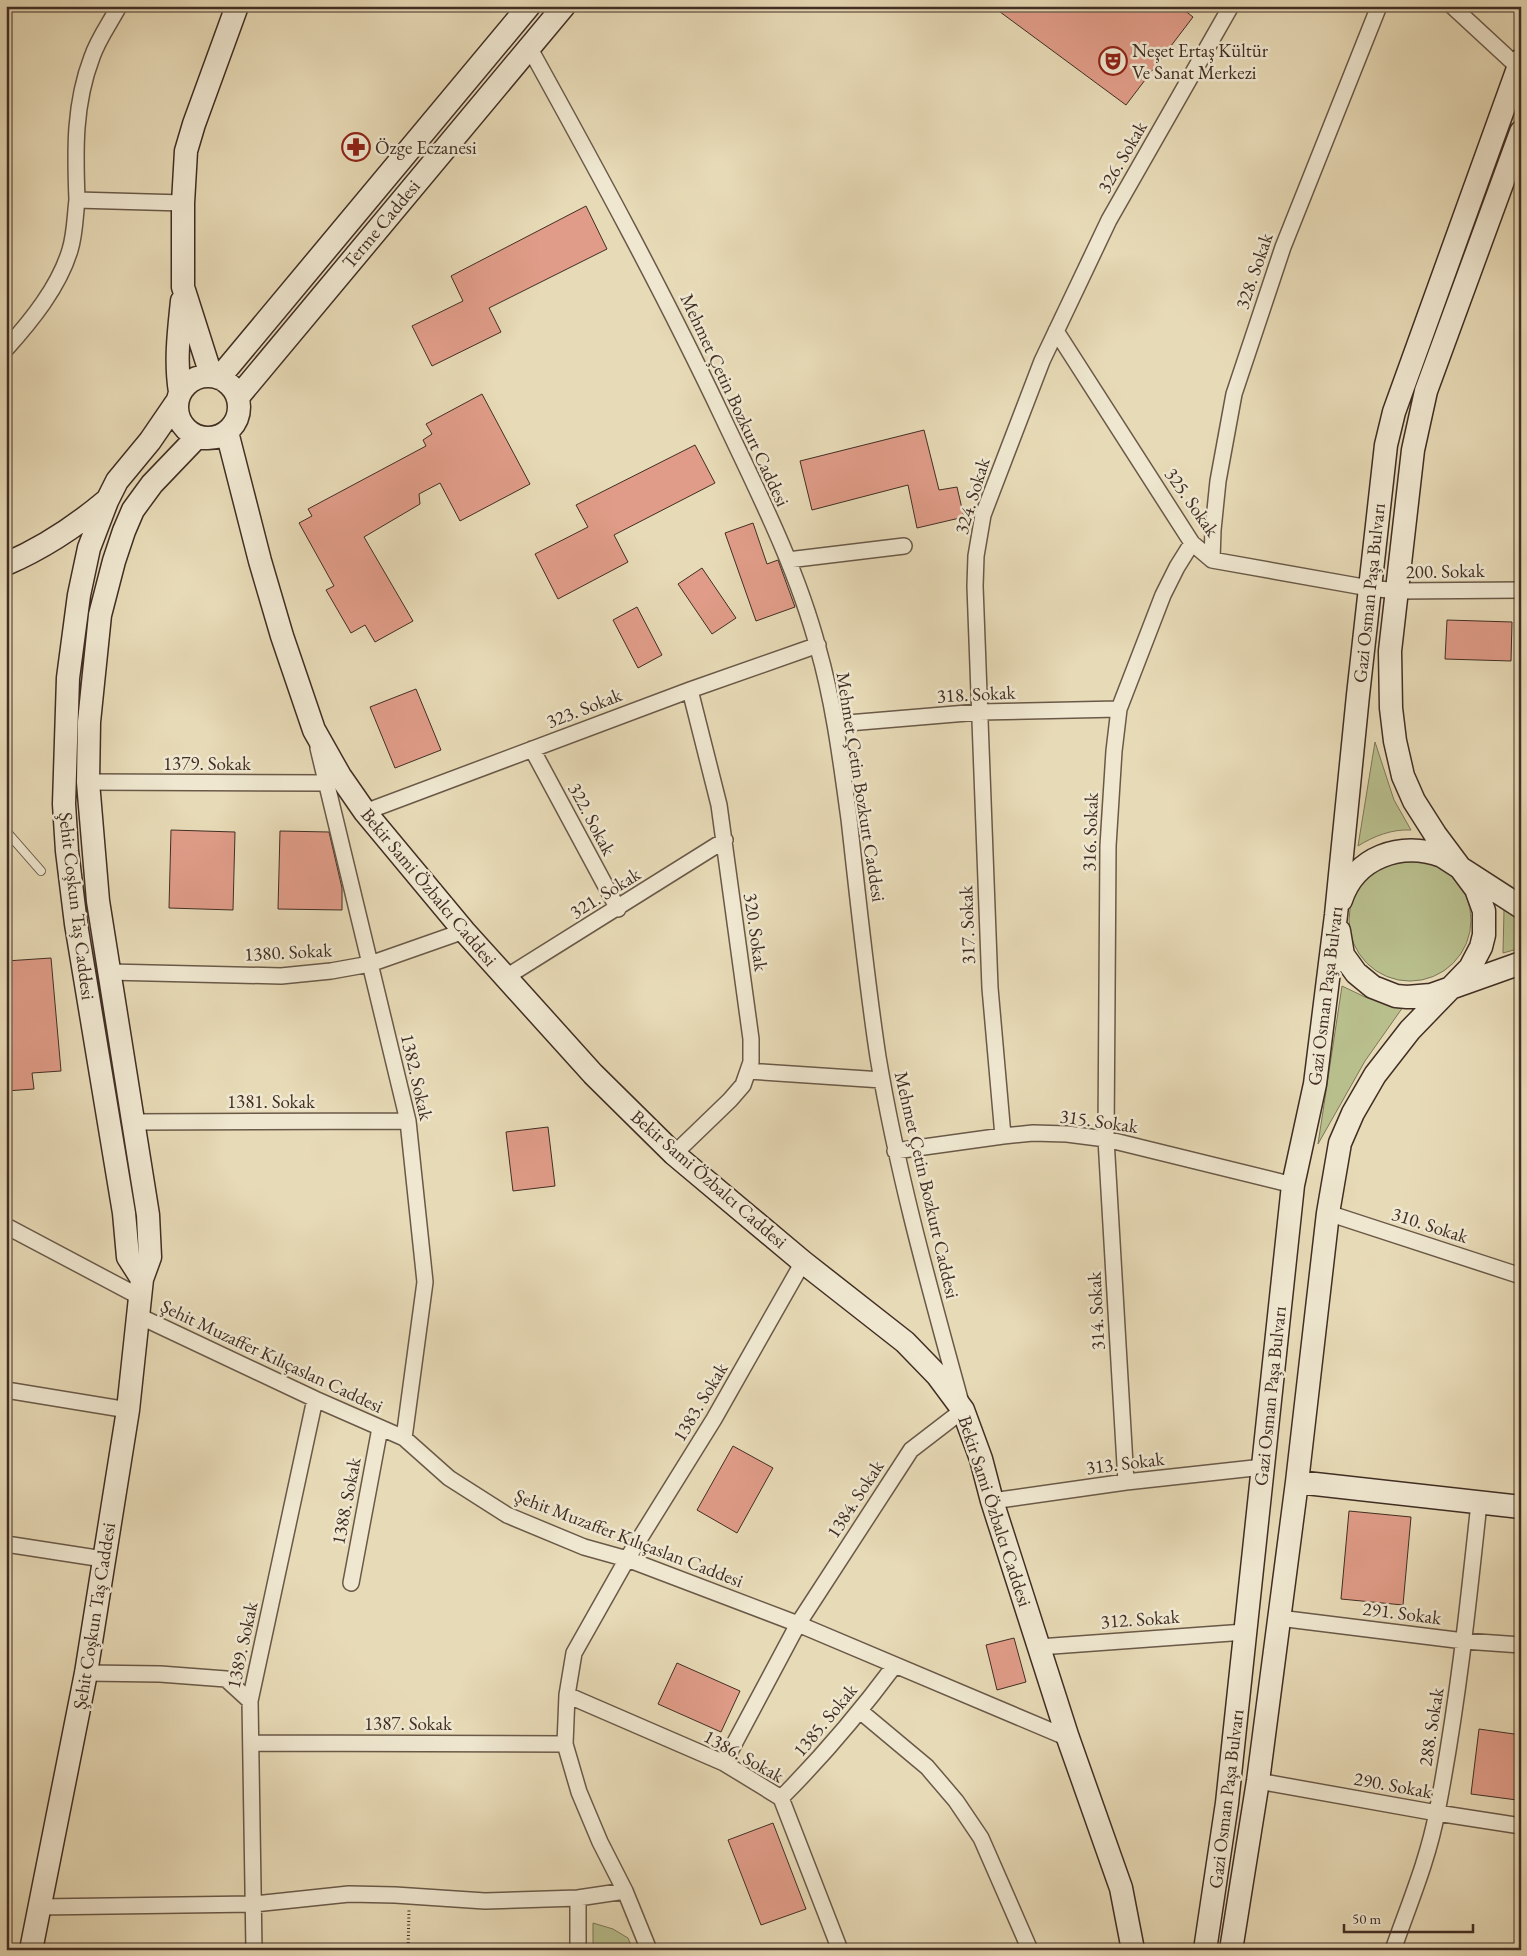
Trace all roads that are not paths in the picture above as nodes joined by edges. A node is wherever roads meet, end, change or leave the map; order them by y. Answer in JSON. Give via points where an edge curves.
{"nodes":[{"id":1,"x":119,"y":6,"type":"edge"},
{"id":2,"x":237,"y":6,"type":"edge"},
{"id":3,"x":529,"y":6,"type":"edge"},
{"id":4,"x":564,"y":6,"type":"edge"},
{"id":5,"x":1231,"y":6,"type":"edge"},
{"id":6,"x":1379,"y":6,"type":"edge"},
{"id":7,"x":1452,"y":6,"type":"edge"},
{"id":8,"x":529,"y":47,"type":"junction"},
{"id":9,"x":1520,"y":63,"type":"edge"},
{"id":10,"x":1521,"y":132,"type":"edge"},
{"id":11,"x":77,"y":200,"type":"junction"},
{"id":12,"x":183,"y":203,"type":"junction"},
{"id":13,"x":183,"y":287,"type":"junction"},
{"id":14,"x":1056,"y":331,"type":"junction"},
{"id":15,"x":6,"y":349,"type":"edge"},
{"id":16,"x":215,"y":376,"type":"junction"},
{"id":17,"x":178,"y":397,"type":"junction"},
{"id":18,"x":238,"y":397,"type":"junction"},
{"id":19,"x":227,"y":432,"type":"junction"},
{"id":20,"x":198,"y":437,"type":"junction"},
{"id":21,"x":107,"y":501,"type":"junction"},
{"id":22,"x":1192,"y":543,"type":"junction"},
{"id":23,"x":904,"y":546,"type":"dead end"},
{"id":24,"x":788,"y":560,"type":"junction"},
{"id":25,"x":1212,"y":560,"type":"junction"},
{"id":26,"x":6,"y":564,"type":"edge"},
{"id":27,"x":1369,"y":588,"type":"junction"},
{"id":28,"x":1521,"y":590,"type":"edge"},
{"id":29,"x":1398,"y":591,"type":"junction"},
{"id":30,"x":818,"y":644,"type":"junction"},
{"id":31,"x":690,"y":690,"type":"junction"},
{"id":32,"x":1119,"y":709,"type":"junction"},
{"id":33,"x":979,"y":712,"type":"junction"},
{"id":34,"x":836,"y":724,"type":"junction"},
{"id":35,"x":314,"y":730,"type":"junction"},
{"id":36,"x":532,"y":749,"type":"junction"},
{"id":37,"x":88,"y":782,"type":"junction"},
{"id":38,"x":326,"y":783,"type":"junction"},
{"id":39,"x":365,"y":812,"type":"junction"},
{"id":40,"x":6,"y":831,"type":"edge"},
{"id":41,"x":725,"y":840,"type":"junction"},
{"id":42,"x":1462,"y":870,"type":"junction"},
{"id":43,"x":42,"y":871,"type":"dead end"},
{"id":44,"x":1521,"y":906,"type":"edge"},
{"id":45,"x":618,"y":909,"type":"junction"},
{"id":46,"x":1336,"y":915,"type":"junction"},
{"id":47,"x":464,"y":931,"type":"junction"},
{"id":48,"x":1521,"y":963,"type":"edge"},
{"id":49,"x":370,"y":964,"type":"junction"},
{"id":50,"x":109,"y":972,"type":"junction"},
{"id":51,"x":506,"y":977,"type":"junction"},
{"id":52,"x":1452,"y":986,"type":"junction"},
{"id":53,"x":748,"y":1071,"type":"junction"},
{"id":54,"x":882,"y":1080,"type":"junction"},
{"id":55,"x":408,"y":1121,"type":"junction"},
{"id":56,"x":133,"y":1122,"type":"junction"},
{"id":57,"x":1003,"y":1136,"type":"junction"},
{"id":58,"x":1106,"y":1139,"type":"junction"},
{"id":59,"x":895,"y":1151,"type":"junction"},
{"id":60,"x":674,"y":1154,"type":"junction"},
{"id":61,"x":1293,"y":1185,"type":"junction"},
{"id":62,"x":1328,"y":1213,"type":"junction"},
{"id":63,"x":6,"y":1226,"type":"edge"},
{"id":64,"x":803,"y":1262,"type":"junction"},
{"id":65,"x":1521,"y":1276,"type":"edge"},
{"id":66,"x":140,"y":1297,"type":"junction"},
{"id":67,"x":6,"y":1390,"type":"edge"},
{"id":68,"x":315,"y":1399,"type":"junction"},
{"id":69,"x":128,"y":1410,"type":"junction"},
{"id":70,"x":963,"y":1410,"type":"junction"},
{"id":71,"x":380,"y":1428,"type":"junction"},
{"id":72,"x":404,"y":1438,"type":"junction"},
{"id":73,"x":1263,"y":1467,"type":"junction"},
{"id":74,"x":1126,"y":1482,"type":"junction"},
{"id":75,"x":1297,"y":1482,"type":"junction"},
{"id":76,"x":992,"y":1501,"type":"junction"},
{"id":77,"x":1478,"y":1503,"type":"junction"},
{"id":78,"x":1521,"y":1507,"type":"edge"},
{"id":79,"x":6,"y":1544,"type":"edge"},
{"id":80,"x":103,"y":1559,"type":"junction"},
{"id":81,"x":627,"y":1559,"type":"junction"},
{"id":82,"x":351,"y":1582,"type":"dead end"},
{"id":83,"x":1279,"y":1618,"type":"junction"},
{"id":84,"x":798,"y":1624,"type":"junction"},
{"id":85,"x":1245,"y":1632,"type":"junction"},
{"id":86,"x":1464,"y":1641,"type":"junction"},
{"id":87,"x":1521,"y":1645,"type":"edge"},
{"id":88,"x":1039,"y":1647,"type":"junction"},
{"id":89,"x":895,"y":1665,"type":"junction"},
{"id":90,"x":86,"y":1673,"type":"junction"},
{"id":91,"x":567,"y":1694,"type":"junction"},
{"id":92,"x":250,"y":1701,"type":"junction"},
{"id":93,"x":860,"y":1711,"type":"junction"},
{"id":94,"x":1068,"y":1738,"type":"junction"},
{"id":95,"x":251,"y":1743,"type":"junction"},
{"id":96,"x":565,"y":1744,"type":"junction"},
{"id":97,"x":724,"y":1763,"type":"junction"},
{"id":98,"x":1258,"y":1781,"type":"junction"},
{"id":99,"x":781,"y":1798,"type":"junction"},
{"id":100,"x":1437,"y":1813,"type":"junction"},
{"id":101,"x":1521,"y":1826,"type":"edge"},
{"id":102,"x":625,"y":1891,"type":"junction"},
{"id":103,"x":578,"y":1898,"type":"junction"},
{"id":104,"x":254,"y":1904,"type":"junction"},
{"id":105,"x":39,"y":1907,"type":"junction"},
{"id":106,"x":31,"y":1950,"type":"edge"},
{"id":107,"x":254,"y":1950,"type":"edge"},
{"id":108,"x":578,"y":1950,"type":"edge"},
{"id":109,"x":649,"y":1950,"type":"edge"},
{"id":110,"x":840,"y":1950,"type":"edge"},
{"id":111,"x":1030,"y":1950,"type":"edge"},
{"id":112,"x":1132,"y":1950,"type":"edge"},
{"id":113,"x":1205,"y":1950,"type":"edge"},
{"id":114,"x":1231,"y":1950,"type":"edge"},
{"id":115,"x":1393,"y":1950,"type":"edge"}],
"edges":[{"from":1,"to":11,"type":"street","via":[[92,56],[78,106],[75,142]]},
{"from":2,"to":12,"type":"street","via":[[186,151]]},
{"from":3,"to":16,"type":"street","name":"Terme Caddesi"},
{"from":4,"to":8,"type":"street","name":"Terme Caddesi"},
{"from":5,"to":14,"type":"street","name":"326. Sokak","via":[[1109,220]]},
{"from":6,"to":25,"type":"street","name":"328. Sokak","via":[[1283,247],[1234,394],[1218,481]]},
{"from":7,"to":9,"type":"street"},
{"from":8,"to":18,"type":"street","name":"Terme Caddesi"},
{"from":8,"to":24,"type":"street","name":"Mehmet Çetin Bozkurt Caddesi","via":[[611,194],[686,339]]},
{"from":9,"to":27,"type":"street","name":"Gazi Osman Paşa Bulvarı","via":[[1394,412],[1386,445]]},
{"from":10,"to":29,"type":"street","name":"Gazi Osman Paşa Bulvarı","via":[[1426,391],[1413,450]]},
{"from":11,"to":12,"type":"street"},
{"from":11,"to":15,"type":"street","via":[[70,249],[60,275]]},
{"from":12,"to":13,"type":"street"},
{"from":13,"to":16,"type":"street"},
{"from":13,"to":17,"type":"street"},
{"from":14,"to":22,"type":"street","name":"325. Sokak"},
{"from":14,"to":33,"type":"street","name":"324. Sokak","via":[[983,515],[975,586]]},
{"from":16,"to":17,"type":"street","via":[[193,379]]},
{"from":16,"to":18,"type":"street","via":[[227,382]]},
{"from":17,"to":20,"type":"street","via":[[177,414],[181,424]]},
{"from":17,"to":21,"type":"street","name":"Şehit Coşkun Taş Caddesi"},
{"from":18,"to":19,"type":"street","via":[[238,416]]},
{"from":19,"to":20,"type":"street","via":[[208,439]]},
{"from":19,"to":35,"type":"street","name":"Bekir Sami Özbalcı Caddesi","via":[[268,590]]},
{"from":20,"to":37,"type":"street","name":"Şehit Coşkun Taş Caddesi","via":[[152,484],[133,510],[114,561],[100,615],[89,722]]},
{"from":21,"to":26,"type":"street","via":[[53,541]]},
{"from":21,"to":66,"type":"street","name":"Şehit Coşkun Taş Caddesi","via":[[90,548],[72,642],[66,705],[64,826],[76,924],[128,1257]]},
{"from":22,"to":25,"type":"street","name":"325. Sokak"},
{"from":22,"to":32,"type":"street","name":"316. Sokak","via":[[1163,595]]},
{"from":23,"to":24,"type":"street"},
{"from":24,"to":30,"type":"street","name":"Mehmet Çetin Bozkurt Caddesi"},
{"from":25,"to":27,"type":"street","name":"325. Sokak"},
{"from":27,"to":29,"type":"street","name":"200. Sokak"},
{"from":27,"to":46,"type":"street","name":"Gazi Osman Paşa Bulvarı"},
{"from":28,"to":29,"type":"street","name":"200. Sokak"},
{"from":29,"to":42,"type":"street","name":"Gazi Osman Paşa Bulvarı","via":[[1390,651],[1391,708],[1403,776],[1414,801]]},
{"from":30,"to":31,"type":"street","name":"323. Sokak"},
{"from":30,"to":34,"type":"street","name":"Mehmet Çetin Bozkurt Caddesi"},
{"from":31,"to":36,"type":"street","name":"323. Sokak"},
{"from":31,"to":41,"type":"street","name":"320. Sokak"},
{"from":32,"to":33,"type":"street","name":"318. Sokak"},
{"from":32,"to":58,"type":"street","name":"316. Sokak","via":[[1108,846]]},
{"from":33,"to":34,"type":"street","name":"318. Sokak"},
{"from":33,"to":57,"type":"street","name":"317. Sokak","via":[[990,988]]},
{"from":34,"to":54,"type":"street","name":"Mehmet Çetin Bozkurt Caddesi"},
{"from":35,"to":38,"type":"street","name":"1382. Sokak"},
{"from":35,"to":39,"type":"street","name":"Bekir Sami Özbalcı Caddesi"},
{"from":36,"to":39,"type":"street","name":"323. Sokak"},
{"from":36,"to":45,"type":"street","name":"322. Sokak"},
{"from":37,"to":38,"type":"street","name":"1379. Sokak"},
{"from":37,"to":50,"type":"street","name":"Şehit Coşkun Taş Caddesi","via":[[98,901]]},
{"from":38,"to":49,"type":"street","name":"1382. Sokak"},
{"from":39,"to":47,"type":"street","name":"Bekir Sami Özbalcı Caddesi"},
{"from":40,"to":43,"type":"lane"},
{"from":41,"to":45,"type":"street","name":"321. Sokak"},
{"from":41,"to":53,"type":"street","name":"320. Sokak","via":[[751,1039]]},
{"from":42,"to":44,"type":"street"},
{"from":42,"to":46,"type":"street","via":[[1431,852],[1387,853],[1367,864],[1351,880]]},
{"from":42,"to":52,"type":"street","name":"Gazi Osman Paşa Bulvarı","via":[[1481,900],[1484,935],[1470,968]]},
{"from":45,"to":51,"type":"street","name":"321. Sokak"},
{"from":46,"to":52,"type":"street","via":[[1343,955],[1356,973],[1373,987],[1408,998]]},
{"from":46,"to":61,"type":"street","name":"Gazi Osman Paşa Bulvarı","via":[[1315,1084]]},
{"from":47,"to":49,"type":"street","name":"1380. Sokak"},
{"from":47,"to":51,"type":"street","name":"Bekir Sami Özbalcı Caddesi"},
{"from":48,"to":52,"type":"street"},
{"from":49,"to":50,"type":"street","name":"1380. Sokak","via":[[281,976]]},
{"from":49,"to":55,"type":"street","name":"1382. Sokak"},
{"from":50,"to":56,"type":"street","name":"Şehit Coşkun Taş Caddesi"},
{"from":51,"to":60,"type":"street","name":"Bekir Sami Özbalcı Caddesi","via":[[593,1074]]},
{"from":52,"to":62,"type":"street","name":"Gazi Osman Paşa Bulvarı","via":[[1395,1048],[1353,1113],[1340,1143]]},
{"from":53,"to":54,"type":"street"},
{"from":53,"to":60,"type":"street","name":"320. Sokak","via":[[743,1085],[730,1100]]},
{"from":54,"to":59,"type":"street","name":"Mehmet Çetin Bozkurt Caddesi"},
{"from":55,"to":56,"type":"street","name":"1381. Sokak"},
{"from":55,"to":72,"type":"street","name":"1382. Sokak","via":[[425,1282]]},
{"from":56,"to":66,"type":"street","name":"Şehit Coşkun Taş Caddesi","via":[[148,1215],[150,1257]]},
{"from":57,"to":58,"type":"street","name":"315. Sokak","via":[[1033,1133]]},
{"from":57,"to":59,"type":"street","name":"315. Sokak"},
{"from":58,"to":61,"type":"street","name":"315. Sokak"},
{"from":58,"to":74,"type":"street","name":"314. Sokak"},
{"from":59,"to":70,"type":"street","name":"Mehmet Çetin Bozkurt Caddesi"},
{"from":60,"to":64,"type":"street","name":"Bekir Sami Özbalcı Caddesi"},
{"from":61,"to":73,"type":"street","name":"Gazi Osman Paşa Bulvarı"},
{"from":62,"to":65,"type":"street","name":"310. Sokak"},
{"from":62,"to":75,"type":"street","name":"Gazi Osman Paşa Bulvarı"},
{"from":63,"to":66,"type":"street","name":"Şehit Muzaffer Kılıçaslan Caddesi"},
{"from":64,"to":70,"type":"street","name":"Bekir Sami Özbalcı Caddesi","via":[[905,1342],[937,1375]]},
{"from":64,"to":81,"type":"street","name":"1383. Sokak","via":[[714,1419]]},
{"from":66,"to":68,"type":"street","name":"Şehit Muzaffer Kılıçaslan Caddesi"},
{"from":66,"to":69,"type":"street","name":"Şehit Coşkun Taş Caddesi"},
{"from":67,"to":69,"type":"street"},
{"from":68,"to":71,"type":"street","name":"Şehit Muzaffer Kılıçaslan Caddesi"},
{"from":68,"to":92,"type":"street","name":"1389. Sokak"},
{"from":69,"to":80,"type":"street","name":"Şehit Coşkun Taş Caddesi"},
{"from":70,"to":76,"type":"street","name":"Bekir Sami Özbalcı Caddesi"},
{"from":70,"to":84,"type":"street","name":"1384. Sokak","via":[[911,1450]]},
{"from":71,"to":72,"type":"street","name":"Şehit Muzaffer Kılıçaslan Caddesi"},
{"from":71,"to":82,"type":"street","name":"1388. Sokak"},
{"from":72,"to":81,"type":"street","name":"Şehit Muzaffer Kılıçaslan Caddesi","via":[[449,1478],[507,1515],[584,1547]]},
{"from":73,"to":74,"type":"street","name":"313. Sokak"},
{"from":73,"to":85,"type":"street","name":"Gazi Osman Paşa Bulvarı"},
{"from":74,"to":76,"type":"street","name":"313. Sokak"},
{"from":75,"to":77,"type":"street"},
{"from":75,"to":83,"type":"street","name":"Gazi Osman Paşa Bulvarı"},
{"from":76,"to":88,"type":"street","name":"Bekir Sami Özbalcı Caddesi"},
{"from":77,"to":78,"type":"street"},
{"from":77,"to":86,"type":"street","name":"288. Sokak"},
{"from":79,"to":80,"type":"street"},
{"from":80,"to":90,"type":"street","name":"Şehit Coşkun Taş Caddesi"},
{"from":81,"to":84,"type":"street","name":"Şehit Muzaffer Kılıçaslan Caddesi"},
{"from":81,"to":91,"type":"street","name":"1383. Sokak","via":[[574,1653]]},
{"from":83,"to":86,"type":"street","name":"291. Sokak"},
{"from":83,"to":98,"type":"street","name":"Gazi Osman Paşa Bulvarı"},
{"from":84,"to":89,"type":"street","name":"Şehit Muzaffer Kılıçaslan Caddesi"},
{"from":84,"to":97,"type":"street","name":"1384. Sokak"},
{"from":85,"to":88,"type":"street","name":"312. Sokak"},
{"from":85,"to":113,"type":"street","name":"Gazi Osman Paşa Bulvarı","via":[[1227,1804]]},
{"from":86,"to":87,"type":"street","name":"291. Sokak"},
{"from":86,"to":100,"type":"street","name":"288. Sokak"},
{"from":88,"to":94,"type":"street","name":"Bekir Sami Özbalcı Caddesi"},
{"from":89,"to":93,"type":"street","name":"1385. Sokak"},
{"from":89,"to":94,"type":"street","name":"Şehit Muzaffer Kılıçaslan Caddesi"},
{"from":90,"to":92,"type":"street","via":[[226,1679]]},
{"from":90,"to":105,"type":"street","name":"Şehit Coşkun Taş Caddesi"},
{"from":91,"to":96,"type":"street","name":"1383. Sokak"},
{"from":91,"to":97,"type":"street","name":"1386. Sokak"},
{"from":92,"to":95,"type":"street","name":"1389. Sokak"},
{"from":93,"to":99,"type":"street","name":"1385. Sokak","via":[[812,1768]]},
{"from":93,"to":111,"type":"street","via":[[927,1767],[956,1801],[981,1838]]},
{"from":94,"to":112,"type":"street","name":"Bekir Sami Özbalcı Caddesi","via":[[1121,1888]]},
{"from":95,"to":96,"type":"street","name":"1387. Sokak"},
{"from":95,"to":104,"type":"street","name":"1389. Sokak"},
{"from":96,"to":102,"type":"street","name":"1383. Sokak","via":[[579,1792]]},
{"from":97,"to":99,"type":"street","name":"1386. Sokak"},
{"from":98,"to":100,"type":"street","name":"290. Sokak"},
{"from":98,"to":114,"type":"street","name":"Gazi Osman Paşa Bulvarı"},
{"from":99,"to":110,"type":"street","name":"1386. Sokak"},
{"from":100,"to":101,"type":"street","name":"290. Sokak"},
{"from":100,"to":115,"type":"street","name":"288. Sokak","via":[[1421,1873]]},
{"from":102,"to":103,"type":"street"},
{"from":102,"to":109,"type":"street","name":"1383. Sokak"},
{"from":103,"to":104,"type":"street","via":[[485,1901],[349,1894]]},
{"from":103,"to":108,"type":"street"},
{"from":104,"to":105,"type":"street"},
{"from":104,"to":107,"type":"street","name":"1389. Sokak"},
{"from":105,"to":106,"type":"street","name":"Şehit Coşkun Taş Caddesi"}]}
